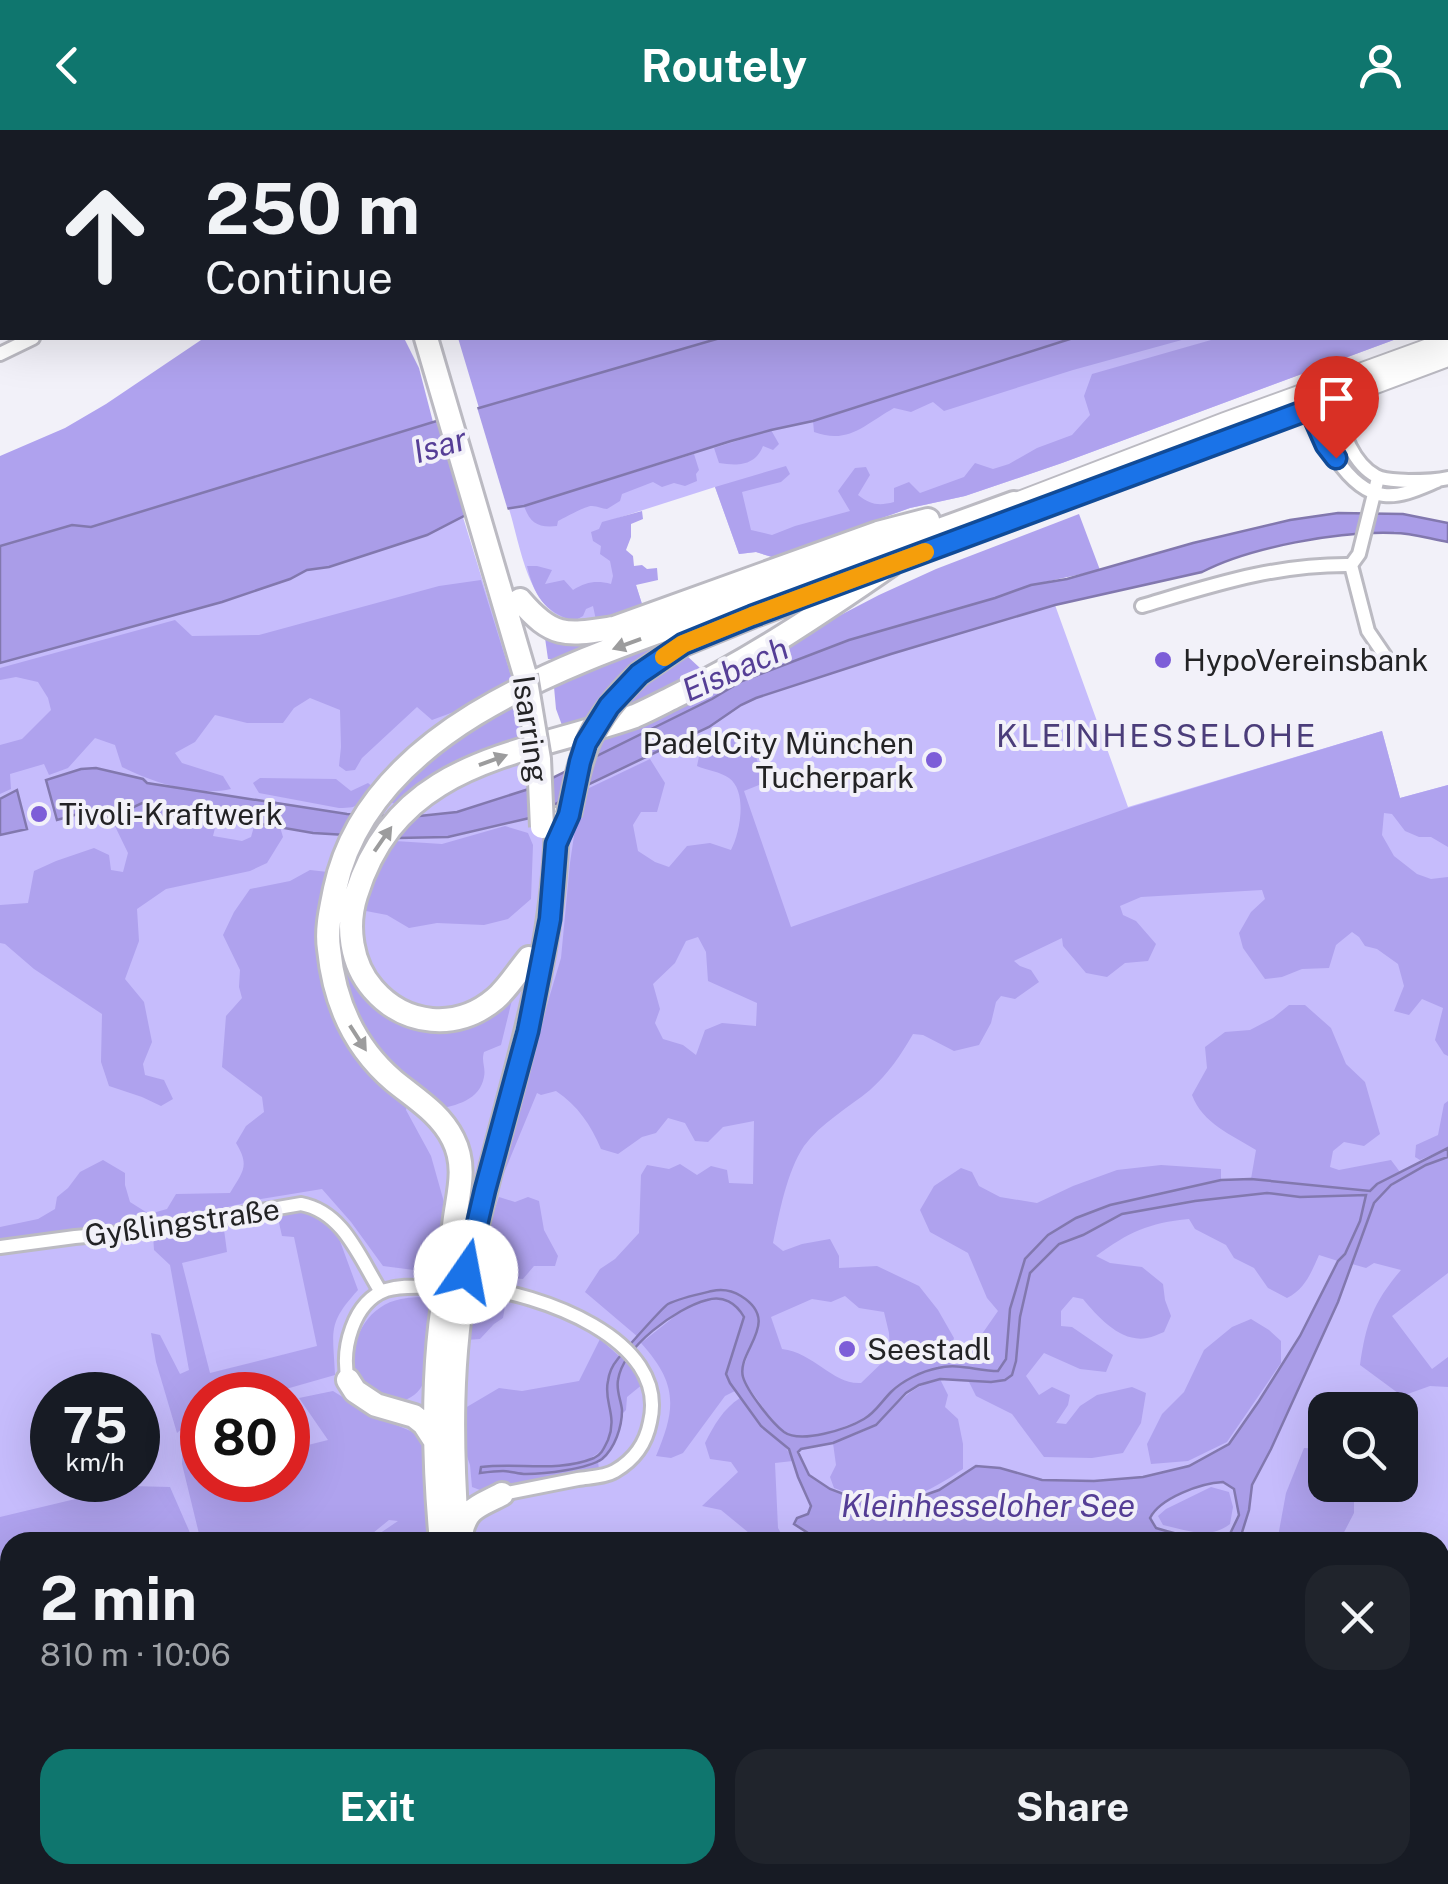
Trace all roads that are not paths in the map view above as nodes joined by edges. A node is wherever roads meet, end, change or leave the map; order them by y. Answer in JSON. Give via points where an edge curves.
{"nodes":[{"id":1,"x":29,"y":340,"type":"edge"},
{"id":2,"x":435,"y":342,"type":"edge"},
{"id":3,"x":1448,"y":342,"type":"edge"},
{"id":4,"x":0,"y":354,"type":"edge"},
{"id":5,"x":1448,"y":358,"type":"edge"},
{"id":6,"x":1330,"y":393,"type":"junction"},
{"id":7,"x":1307,"y":401,"type":"junction"},
{"id":8,"x":1378,"y":478,"type":"junction"},
{"id":9,"x":1442,"y":480,"type":"edge"},
{"id":10,"x":1372,"y":499,"type":"junction"},
{"id":11,"x":1014,"y":503,"type":"junction"},
{"id":12,"x":890,"y":565,"type":"junction"},
{"id":13,"x":1351,"y":565,"type":"junction"},
{"id":14,"x":513,"y":592,"type":"junction"},
{"id":15,"x":1142,"y":606,"type":"dead end"},
{"id":16,"x":1385,"y":656,"type":"dead end"},
{"id":17,"x":556,"y":826,"type":"junction"},
{"id":18,"x":350,"y":873,"type":"junction"},
{"id":19,"x":529,"y":958,"type":"junction"},
{"id":20,"x":0,"y":1248,"type":"edge"},
{"id":21,"x":454,"y":1250,"type":"junction"},
{"id":22,"x":435,"y":1287,"type":"dead end"},
{"id":23,"x":474,"y":1287,"type":"dead end"},
{"id":24,"x":381,"y":1292,"type":"junction"},
{"id":25,"x":437,"y":1364,"type":"junction"},
{"id":26,"x":348,"y":1380,"type":"joint"},
{"id":27,"x":399,"y":1410,"type":"junction"},
{"id":28,"x":435,"y":1441,"type":"junction"},
{"id":29,"x":445,"y":1483,"type":"junction"},
{"id":30,"x":502,"y":1494,"type":"junction"},
{"id":31,"x":442,"y":1532,"type":"edge"},
{"id":32,"x":457,"y":1532,"type":"edge"},
{"id":33,"x":461,"y":1532,"type":"edge"}],
"edges":[{"from":1,"to":4,"type":"street"},
{"from":2,"to":14,"type":"highway","name":"Isarring"},
{"from":3,"to":6,"type":"main road"},
{"from":5,"to":6,"type":"main road"},
{"from":6,"to":7,"type":"main road"},
{"from":6,"to":8,"type":"street","via":[[1348,443]]},
{"from":7,"to":10,"type":"street","via":[[1326,445]]},
{"from":7,"to":11,"type":"main road"},
{"from":7,"to":12,"type":"main road"},
{"from":8,"to":9,"type":"street"},
{"from":8,"to":10,"type":"street"},
{"from":9,"to":10,"type":"street"},
{"from":10,"to":13,"type":"street"},
{"from":11,"to":14,"type":"highway","via":[[878,533],[614,628],[570,634],[550,628]]},
{"from":11,"to":18,"type":"highway","one_way":true,"via":[[580,661],[464,720],[376,802],[354,832]]},
{"from":12,"to":17,"type":"highway","bridge":true,"via":[[683,644],[639,674],[586,743]]},
{"from":18,"to":12,"type":"highway","one_way":true,"via":[[408,807],[454,776],[637,715],[710,680]]},
{"from":13,"to":15,"type":"street","via":[[1261,572]]},
{"from":13,"to":16,"type":"street","via":[[1368,631]]},
{"from":14,"to":17,"type":"highway","name":"Isarring","via":[[554,758]]},
{"from":17,"to":19,"type":"highway","name":"Isarring"},
{"from":17,"to":29,"type":"highway","name":"Isarring","via":[[550,919],[528,1031],[466,1272]]},
{"from":18,"to":19,"type":"highway","via":[[358,965],[370,986],[405,1014],[451,1020],[474,1013]]},
{"from":18,"to":21,"type":"highway","one_way":true,"via":[[330,914],[328,946],[339,1002],[356,1040],[454,1140],[462,1184]]},
{"from":19,"to":21,"type":"highway","name":"Isarring"},
{"from":20,"to":24,"type":"street","name":"Gyßlingstraße","via":[[301,1204],[325,1212],[344,1232]]},
{"from":21,"to":25,"type":"highway","name":"Isarring"},
{"from":22,"to":24,"type":"street"},
{"from":23,"to":30,"type":"street","via":[[552,1304],[584,1321],[633,1357],[651,1391],[648,1435],[612,1473]]},
{"from":24,"to":26,"type":"street","via":[[350,1330]]},
{"from":25,"to":27,"type":"highway","via":[[422,1394]]},
{"from":25,"to":28,"type":"highway","name":"Isarring"},
{"from":26,"to":27,"type":"highway","via":[[376,1406]]},
{"from":27,"to":28,"type":"highway","via":[[424,1424]]},
{"from":28,"to":29,"type":"highway","name":"Isarring"},
{"from":29,"to":30,"type":"highway"},
{"from":29,"to":31,"type":"highway","name":"Isarring"},
{"from":29,"to":32,"type":"highway","name":"Isarring"},
{"from":30,"to":33,"type":"highway","via":[[465,1517]]}]}
